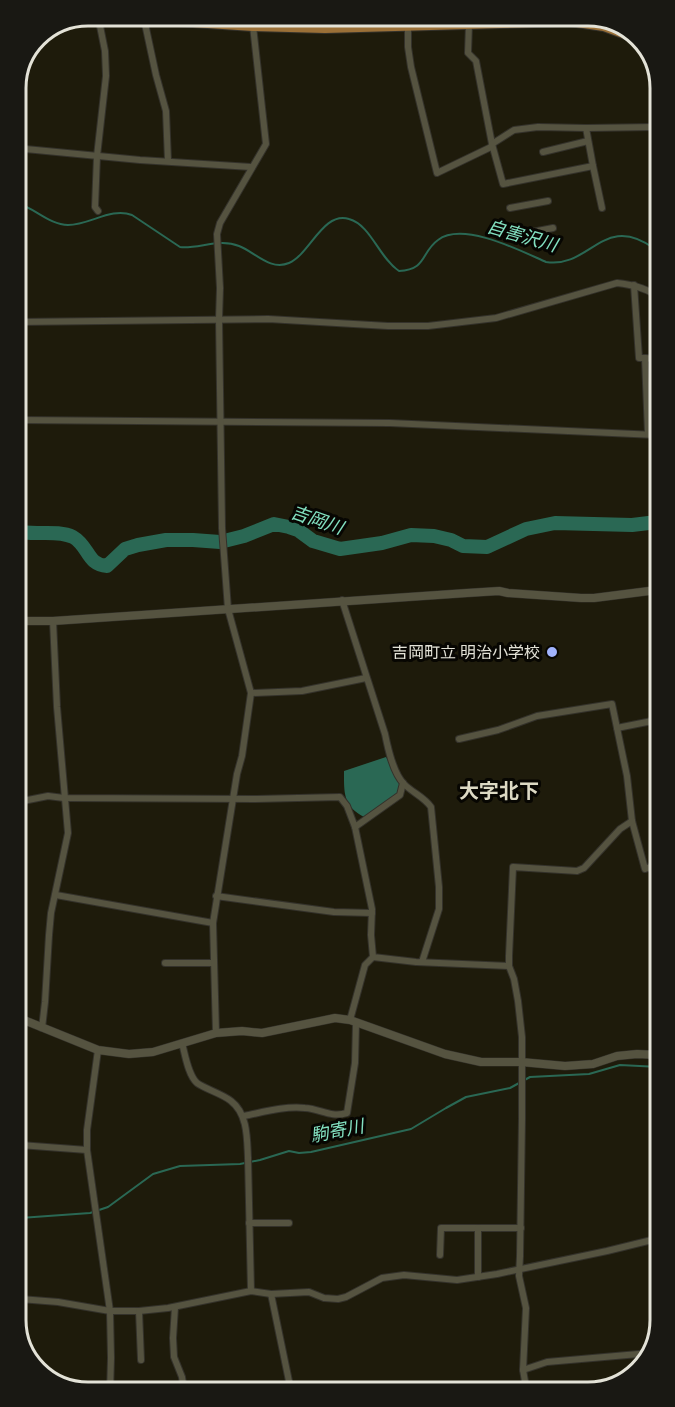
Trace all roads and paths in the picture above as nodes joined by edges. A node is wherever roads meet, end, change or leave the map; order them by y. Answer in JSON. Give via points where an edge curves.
{"nodes":[{"id":1,"x":98,"y":26,"type":"edge"},
{"id":2,"x":146,"y":26,"type":"edge"},
{"id":3,"x":253,"y":26,"type":"joint"},
{"id":4,"x":380,"y":26,"type":"edge"},
{"id":5,"x":408,"y":26,"type":"edge"},
{"id":6,"x":469,"y":26,"type":"edge"},
{"id":7,"x":325,"y":28,"type":"joint"},
{"id":8,"x":650,"y":127,"type":"edge"},
{"id":9,"x":586,"y":128,"type":"junction"},
{"id":10,"x":588,"y":141,"type":"junction"},
{"id":11,"x":492,"y":144,"type":"junction"},
{"id":12,"x":26,"y":149,"type":"edge"},
{"id":13,"x":543,"y":152,"type":"dead end"},
{"id":14,"x":98,"y":156,"type":"junction"},
{"id":15,"x":168,"y":161,"type":"junction"},
{"id":16,"x":593,"y":166,"type":"junction"},
{"id":17,"x":251,"y":167,"type":"junction"},
{"id":18,"x":548,"y":201,"type":"dead end"},
{"id":19,"x":510,"y":208,"type":"dead end"},
{"id":20,"x":602,"y":208,"type":"dead end"},
{"id":21,"x":98,"y":211,"type":"dead end"},
{"id":22,"x":553,"y":228,"type":"dead end"},
{"id":23,"x":517,"y":235,"type":"dead end"},
{"id":24,"x":634,"y":285,"type":"junction"},
{"id":25,"x":650,"y":292,"type":"edge"},
{"id":26,"x":219,"y":319,"type":"junction"},
{"id":27,"x":26,"y":322,"type":"edge"},
{"id":28,"x":645,"y":358,"type":"junction"},
{"id":29,"x":650,"y":358,"type":"edge"},
{"id":30,"x":26,"y":420,"type":"edge"},
{"id":31,"x":222,"y":421,"type":"junction"},
{"id":32,"x":648,"y":434,"type":"joint"},
{"id":33,"x":650,"y":591,"type":"edge"},
{"id":34,"x":342,"y":600,"type":"junction"},
{"id":35,"x":228,"y":609,"type":"junction"},
{"id":36,"x":26,"y":621,"type":"edge"},
{"id":37,"x":53,"y":621,"type":"junction"},
{"id":38,"x":366,"y":678,"type":"junction"},
{"id":39,"x":251,"y":693,"type":"junction"},
{"id":40,"x":650,"y":721,"type":"edge"},
{"id":41,"x":617,"y":728,"type":"junction"},
{"id":42,"x":459,"y":739,"type":"dead end"},
{"id":43,"x":403,"y":783,"type":"junction"},
{"id":44,"x":64,"y":798,"type":"junction"},
{"id":45,"x":233,"y":798,"type":"junction"},
{"id":46,"x":26,"y":800,"type":"edge"},
{"id":47,"x":632,"y":821,"type":"junction"},
{"id":48,"x":355,"y":827,"type":"junction"},
{"id":49,"x":650,"y":867,"type":"edge"},
{"id":50,"x":56,"y":896,"type":"junction"},
{"id":51,"x":216,"y":896,"type":"junction"},
{"id":52,"x":372,"y":913,"type":"junction"},
{"id":53,"x":213,"y":923,"type":"junction"},
{"id":54,"x":373,"y":957,"type":"junction"},
{"id":55,"x":422,"y":962,"type":"junction"},
{"id":56,"x":165,"y":963,"type":"dead end"},
{"id":57,"x":214,"y":963,"type":"junction"},
{"id":58,"x":509,"y":966,"type":"junction"},
{"id":59,"x":26,"y":1021,"type":"edge"},
{"id":60,"x":353,"y":1021,"type":"junction"},
{"id":61,"x":42,"y":1028,"type":"junction"},
{"id":62,"x":216,"y":1034,"type":"junction"},
{"id":63,"x":182,"y":1043,"type":"junction"},
{"id":64,"x":98,"y":1050,"type":"junction"},
{"id":65,"x":650,"y":1055,"type":"edge"},
{"id":66,"x":521,"y":1062,"type":"junction"},
{"id":67,"x":243,"y":1116,"type":"junction"},
{"id":68,"x":26,"y":1145,"type":"edge"},
{"id":69,"x":87,"y":1150,"type":"junction"},
{"id":70,"x":249,"y":1223,"type":"junction"},
{"id":71,"x":289,"y":1223,"type":"dead end"},
{"id":72,"x":478,"y":1228,"type":"junction"},
{"id":73,"x":521,"y":1228,"type":"junction"},
{"id":74,"x":650,"y":1240,"type":"edge"},
{"id":75,"x":440,"y":1255,"type":"dead end"},
{"id":76,"x":519,"y":1269,"type":"junction"},
{"id":77,"x":478,"y":1277,"type":"junction"},
{"id":78,"x":251,"y":1292,"type":"junction"},
{"id":79,"x":271,"y":1294,"type":"junction"},
{"id":80,"x":26,"y":1299,"type":"edge"},
{"id":81,"x":175,"y":1307,"type":"junction"},
{"id":82,"x":110,"y":1311,"type":"junction"},
{"id":83,"x":139,"y":1311,"type":"junction"},
{"id":84,"x":639,"y":1354,"type":"edge"},
{"id":85,"x":141,"y":1360,"type":"dead end"},
{"id":86,"x":523,"y":1370,"type":"junction"},
{"id":87,"x":110,"y":1381,"type":"edge"},
{"id":88,"x":183,"y":1381,"type":"edge"},
{"id":89,"x":289,"y":1381,"type":"edge"},
{"id":90,"x":525,"y":1382,"type":"edge"}],
"edges":[{"from":1,"to":14,"type":"street","via":[[105,51],[106,76]]},
{"from":2,"to":15,"type":"street","via":[[166,111]]},
{"from":3,"to":7,"type":"main road"},
{"from":3,"to":17,"type":"street","via":[[266,144]]},
{"from":4,"to":7,"type":"main road"},
{"from":5,"to":11,"type":"street","via":[[411,67],[437,173]]},
{"from":6,"to":11,"type":"street","via":[[468,53],[476,61]]},
{"from":8,"to":9,"type":"street"},
{"from":9,"to":10,"type":"street"},
{"from":9,"to":11,"type":"street","via":[[514,130]]},
{"from":10,"to":13,"type":"street"},
{"from":10,"to":16,"type":"street"},
{"from":11,"to":16,"type":"street","via":[[503,184]]},
{"from":12,"to":14,"type":"street"},
{"from":14,"to":15,"type":"street"},
{"from":14,"to":21,"type":"street"},
{"from":15,"to":17,"type":"street"},
{"from":16,"to":20,"type":"street"},
{"from":17,"to":26,"type":"street","via":[[217,234]]},
{"from":18,"to":19,"type":"street"},
{"from":22,"to":23,"type":"street"},
{"from":24,"to":25,"type":"street"},
{"from":24,"to":26,"type":"street","via":[[617,283],[496,318],[428,326]]},
{"from":24,"to":28,"type":"street","via":[[639,358]]},
{"from":26,"to":27,"type":"street"},
{"from":26,"to":31,"type":"street"},
{"from":28,"to":29,"type":"street"},
{"from":28,"to":32,"type":"street"},
{"from":30,"to":31,"type":"street"},
{"from":31,"to":32,"type":"street","via":[[390,423]]},
{"from":31,"to":35,"type":"street","via":[[222,528]]},
{"from":33,"to":34,"type":"street","via":[[594,597],[499,591]]},
{"from":34,"to":35,"type":"street"},
{"from":34,"to":38,"type":"street"},
{"from":35,"to":37,"type":"street"},
{"from":35,"to":39,"type":"street"},
{"from":36,"to":37,"type":"street"},
{"from":37,"to":44,"type":"street"},
{"from":38,"to":39,"type":"street","via":[[302,691]]},
{"from":38,"to":43,"type":"street","via":[[389,755]]},
{"from":39,"to":45,"type":"street"},
{"from":40,"to":41,"type":"street"},
{"from":41,"to":42,"type":"street","via":[[612,704],[537,716]]},
{"from":41,"to":47,"type":"street"},
{"from":43,"to":48,"type":"street","via":[[400,795]]},
{"from":43,"to":55,"type":"street","via":[[426,800],[433,825],[439,909]]},
{"from":44,"to":45,"type":"street"},
{"from":44,"to":46,"type":"street","via":[[48,796]]},
{"from":44,"to":50,"type":"street","via":[[68,833]]},
{"from":45,"to":48,"type":"street","via":[[340,797]]},
{"from":45,"to":51,"type":"street"},
{"from":47,"to":49,"type":"street","via":[[645,869]]},
{"from":47,"to":58,"type":"street","via":[[577,871],[513,867]]},
{"from":48,"to":52,"type":"street"},
{"from":50,"to":53,"type":"street"},
{"from":50,"to":61,"type":"street","via":[[51,913]]},
{"from":51,"to":52,"type":"street","via":[[334,912]]},
{"from":51,"to":53,"type":"street"},
{"from":52,"to":54,"type":"street"},
{"from":53,"to":57,"type":"street"},
{"from":54,"to":55,"type":"street"},
{"from":54,"to":60,"type":"street","via":[[365,965]]},
{"from":55,"to":58,"type":"street"},
{"from":56,"to":57,"type":"street"},
{"from":57,"to":62,"type":"street"},
{"from":58,"to":66,"type":"street","via":[[519,1001]]},
{"from":59,"to":61,"type":"street"},
{"from":60,"to":62,"type":"street","via":[[335,1018],[262,1033]]},
{"from":60,"to":66,"type":"street","via":[[445,1054],[481,1062]]},
{"from":60,"to":67,"type":"street","via":[[355,1063],[347,1113],[330,1115],[288,1108]]},
{"from":61,"to":64,"type":"street"},
{"from":62,"to":63,"type":"street"},
{"from":63,"to":64,"type":"street","via":[[141,1054]]},
{"from":63,"to":67,"type":"street","via":[[196,1082],[231,1101]]},
{"from":64,"to":69,"type":"street"},
{"from":65,"to":66,"type":"street","via":[[565,1066]]},
{"from":66,"to":73,"type":"street"},
{"from":67,"to":70,"type":"street"},
{"from":68,"to":69,"type":"street"},
{"from":69,"to":82,"type":"street"},
{"from":70,"to":71,"type":"street"},
{"from":70,"to":78,"type":"street"},
{"from":72,"to":73,"type":"street"},
{"from":72,"to":75,"type":"street","via":[[441,1228]]},
{"from":72,"to":77,"type":"street"},
{"from":73,"to":76,"type":"street"},
{"from":74,"to":76,"type":"street"},
{"from":76,"to":77,"type":"street"},
{"from":76,"to":86,"type":"street","via":[[526,1308]]},
{"from":77,"to":79,"type":"street","via":[[382,1278],[338,1299],[309,1292]]},
{"from":78,"to":79,"type":"street"},
{"from":78,"to":81,"type":"street"},
{"from":79,"to":89,"type":"street"},
{"from":80,"to":82,"type":"street"},
{"from":81,"to":83,"type":"street"},
{"from":81,"to":88,"type":"street","via":[[174,1357]]},
{"from":82,"to":83,"type":"street"},
{"from":82,"to":87,"type":"street"},
{"from":83,"to":85,"type":"street"},
{"from":84,"to":86,"type":"street","via":[[547,1362]]},
{"from":86,"to":90,"type":"street"}]}
